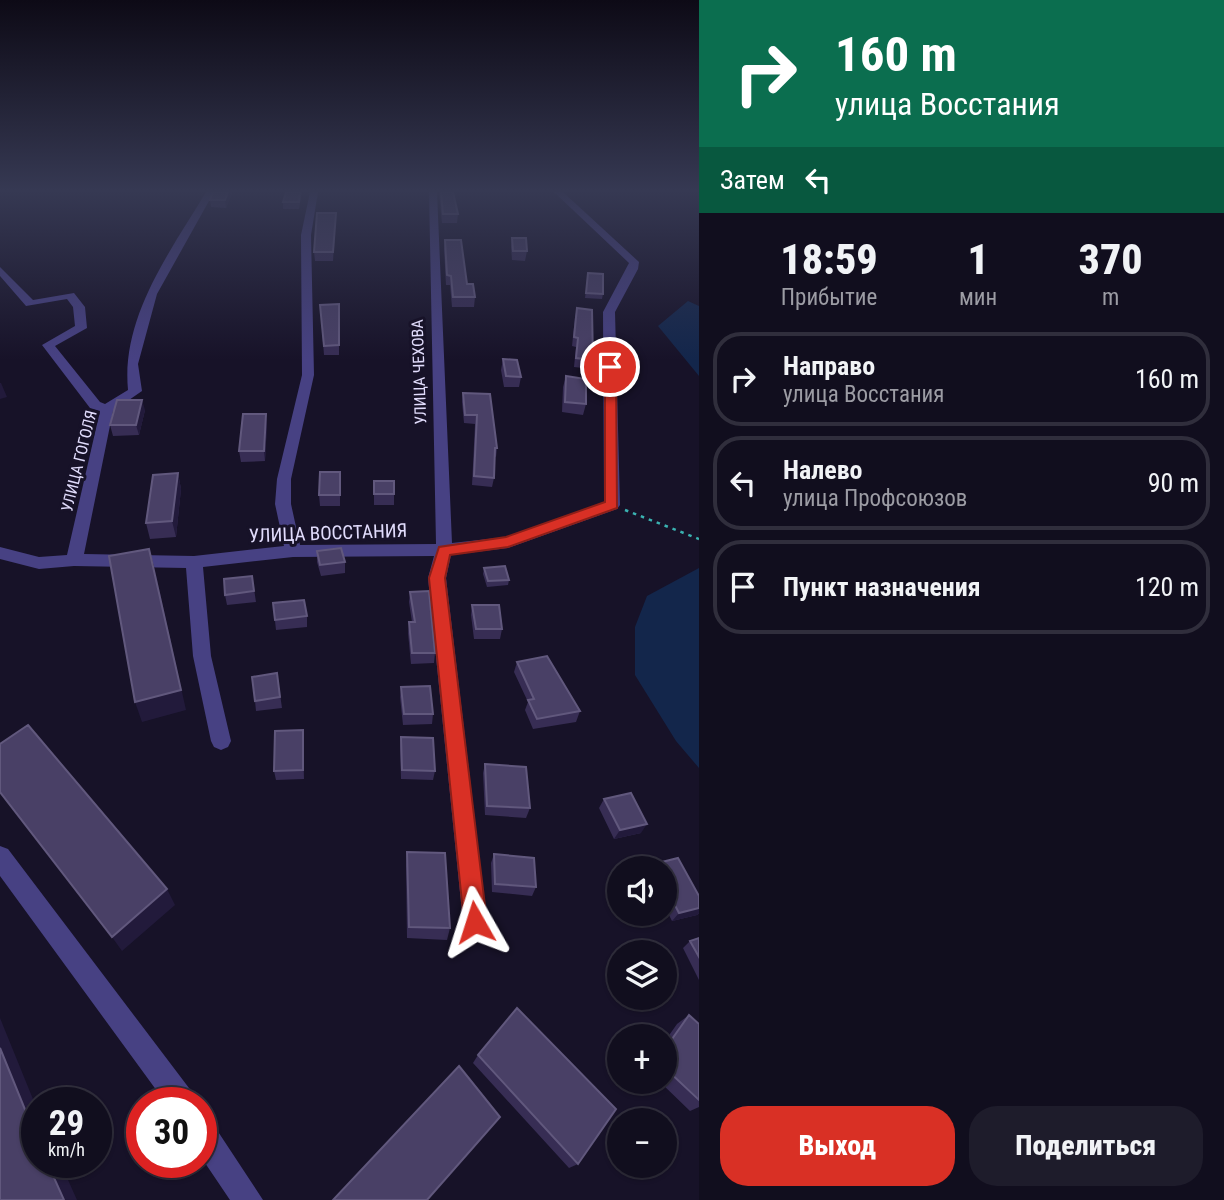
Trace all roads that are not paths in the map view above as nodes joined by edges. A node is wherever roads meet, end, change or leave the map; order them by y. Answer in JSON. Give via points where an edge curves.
{"nodes":[{"id":1,"x":178,"y":248,"type":"edge"},
{"id":2,"x":306,"y":248,"type":"edge"},
{"id":3,"x":435,"y":248,"type":"edge"},
{"id":4,"x":619,"y":248,"type":"edge"},
{"id":5,"x":0,"y":270,"type":"edge"},
{"id":6,"x":107,"y":409,"type":"junction"},
{"id":7,"x":444,"y":550,"type":"junction"},
{"id":8,"x":293,"y":551,"type":"junction"},
{"id":9,"x":0,"y":553,"type":"edge"},
{"id":10,"x":74,"y":560,"type":"junction"},
{"id":11,"x":194,"y":562,"type":"junction"},
{"id":12,"x":221,"y":741,"type":"dead end"},
{"id":13,"x":0,"y":857,"type":"edge"},
{"id":14,"x":475,"y":922,"type":"dead end"},
{"id":15,"x":171,"y":1087,"type":"edge"},
{"id":16,"x":217,"y":1154,"type":"edge"},
{"id":17,"x":248,"y":1200,"type":"edge"}],
"edges":[{"from":1,"to":6,"type":"street","name":"УЛИЦА ГОГОЛЯ","via":[[151,294],[132,364],[135,391]]},
{"from":2,"to":8,"type":"street","via":[[308,375],[284,479],[283,504]]},
{"from":3,"to":7,"type":"street","name":"УЛИЦА ЧЕХОВА"},
{"from":4,"to":7,"type":"street","name":"УЛИЦА ВОССТАНИЯ","via":[[634,262],[610,312],[612,505],[508,542]]},
{"from":5,"to":6,"type":"street","via":[[30,304],[70,295],[79,307],[81,328],[48,345],[95,405]]},
{"from":6,"to":10,"type":"street","name":"УЛИЦА ГОГОЛЯ"},
{"from":7,"to":8,"type":"street","name":"УЛИЦА ВОССТАНИЯ"},
{"from":7,"to":14,"type":"street","name":"УЛИЦА ЧЕХОВА","via":[[437,578]]},
{"from":8,"to":11,"type":"street","name":"УЛИЦА ВОССТАНИЯ"},
{"from":9,"to":10,"type":"street","name":"УЛИЦА ВОССТАНИЯ","via":[[39,564]]},
{"from":10,"to":11,"type":"street","name":"УЛИЦА ВОССТАНИЯ"},
{"from":11,"to":12,"type":"street","via":[[202,656]]},
{"from":13,"to":15,"type":"street"},
{"from":16,"to":17,"type":"street"}]}
